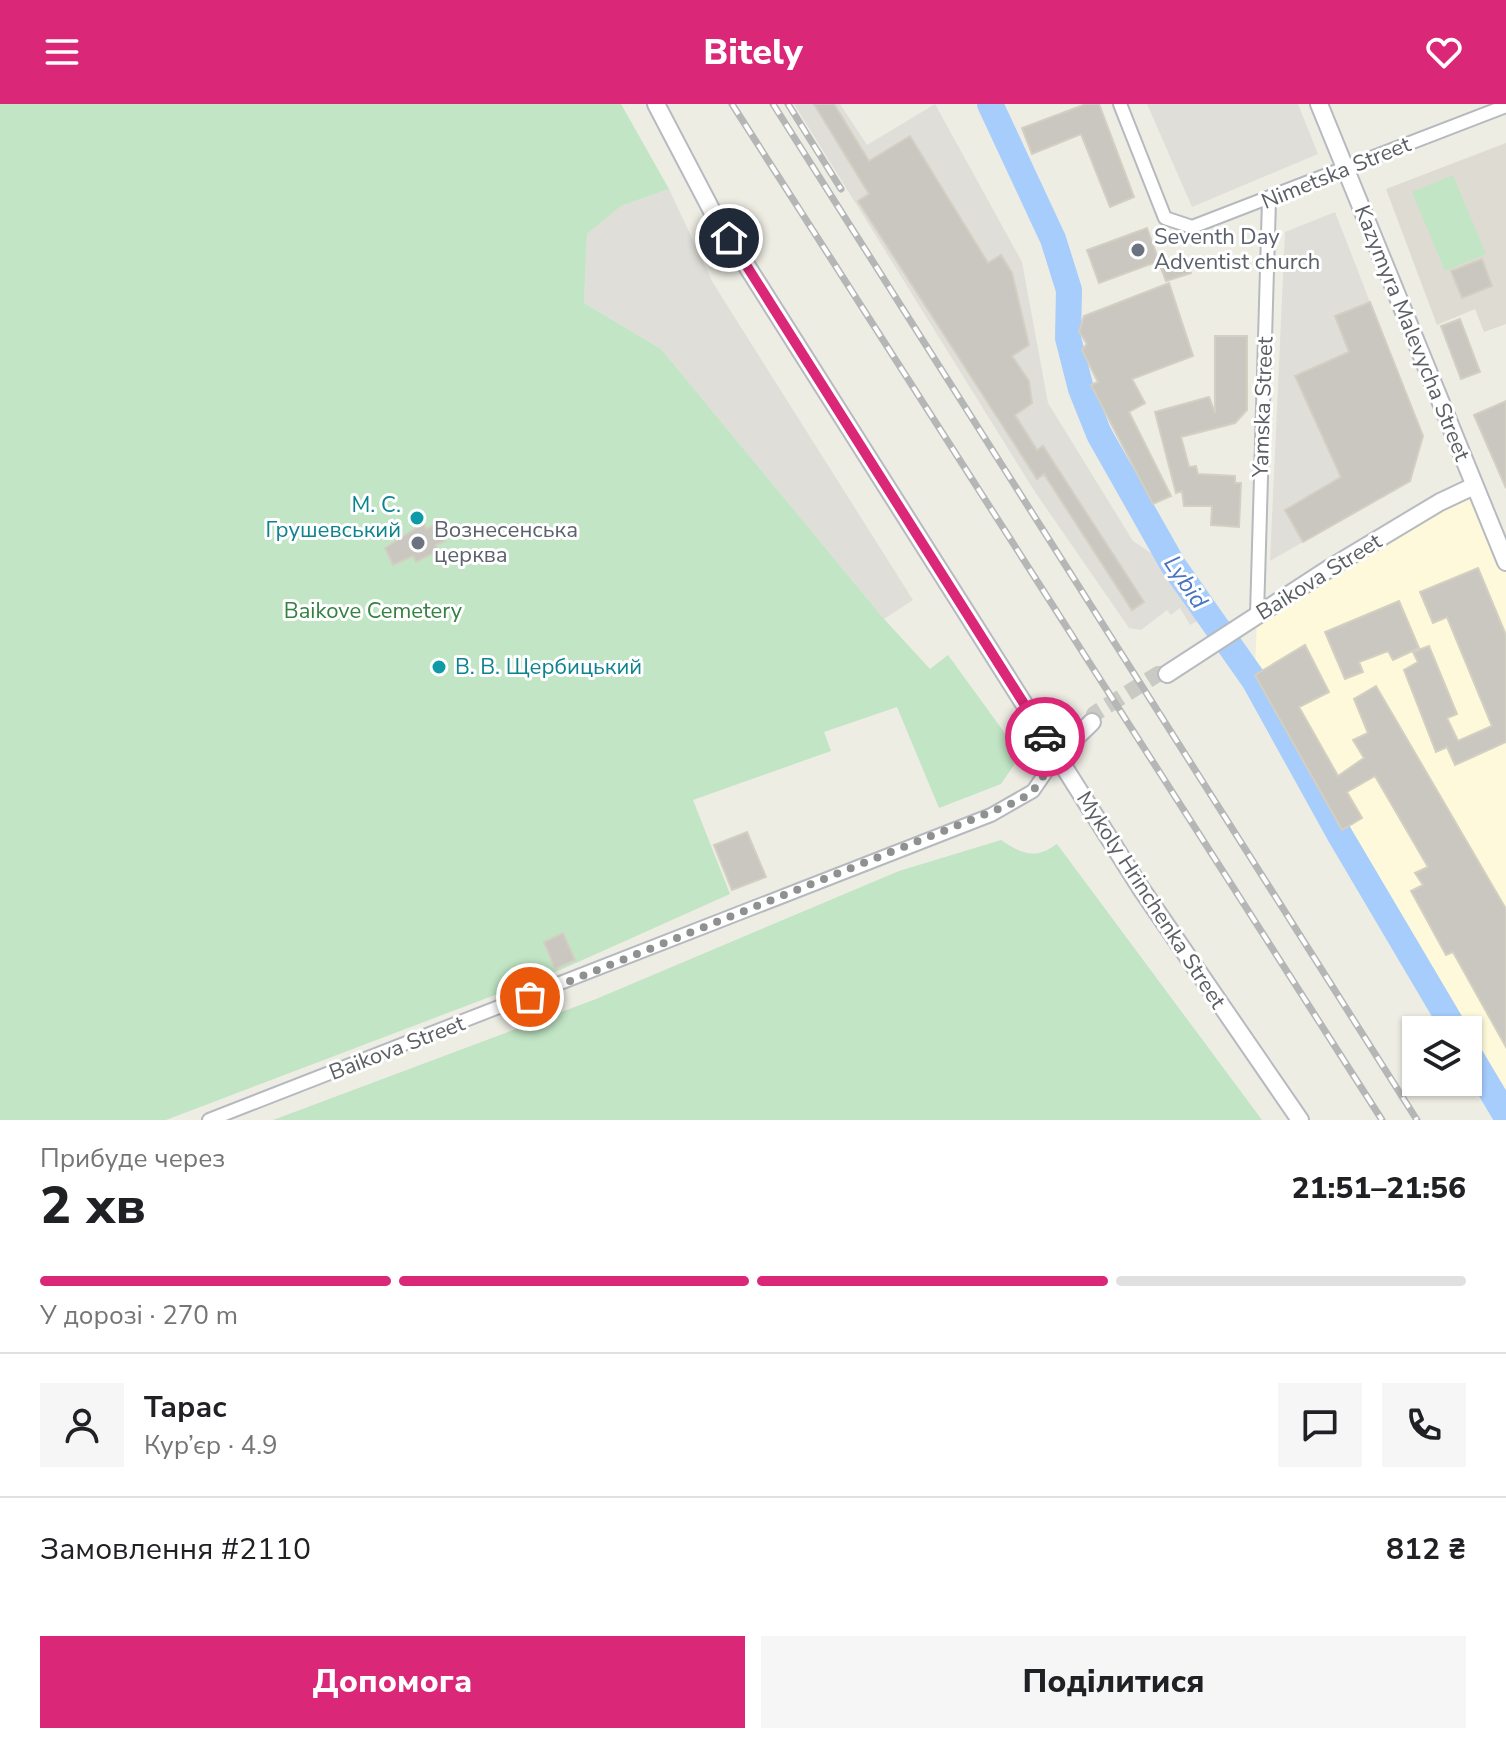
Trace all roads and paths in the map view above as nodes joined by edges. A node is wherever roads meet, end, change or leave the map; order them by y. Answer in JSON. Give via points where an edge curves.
{"nodes":[{"id":1,"x":656,"y":104,"type":"edge"},
{"id":2,"x":1120,"y":104,"type":"edge"},
{"id":3,"x":1319,"y":104,"type":"edge"},
{"id":4,"x":1506,"y":106,"type":"edge"},
{"id":5,"x":1345,"y":169,"type":"junction"},
{"id":6,"x":1269,"y":200,"type":"junction"},
{"id":7,"x":1474,"y":486,"type":"junction"},
{"id":8,"x":1506,"y":562,"type":"edge"},
{"id":9,"x":1250,"y":620,"type":"junction"},
{"id":10,"x":1167,"y":674,"type":"tunnel mouth"},
{"id":11,"x":1092,"y":722,"type":"tunnel mouth"},
{"id":12,"x":1057,"y":756,"type":"junction"},
{"id":13,"x":209,"y":1120,"type":"edge"},
{"id":14,"x":1300,"y":1120,"type":"edge"}],
"edges":[{"from":1,"to":12,"type":"main road","name":"Mykoly Hrinchenka Street","via":[[712,211]]},
{"from":2,"to":6,"type":"street","name":"Nimetska Street","via":[[1165,218],[1192,227]]},
{"from":3,"to":5,"type":"main road","name":"Kazymyra Malevycha Street"},
{"from":4,"to":5,"type":"street","name":"Nimetska Street"},
{"from":5,"to":6,"type":"street","name":"Nimetska Street"},
{"from":5,"to":7,"type":"main road","name":"Kazymyra Malevycha Street"},
{"from":6,"to":9,"type":"street","name":"Yamska Street"},
{"from":7,"to":8,"type":"main road","name":"Kazymyra Malevycha Street"},
{"from":7,"to":9,"type":"main road","name":"Baikova Street"},
{"from":9,"to":10,"type":"main road","name":"Baikova Street"},
{"from":11,"to":12,"type":"main road","name":"Baikova Street"},
{"from":12,"to":13,"type":"street","name":"Baikova Street","via":[[1033,791],[991,815]]},
{"from":12,"to":14,"type":"main road","name":"Mykoly Hrinchenka Street","via":[[1185,955]]}]}
